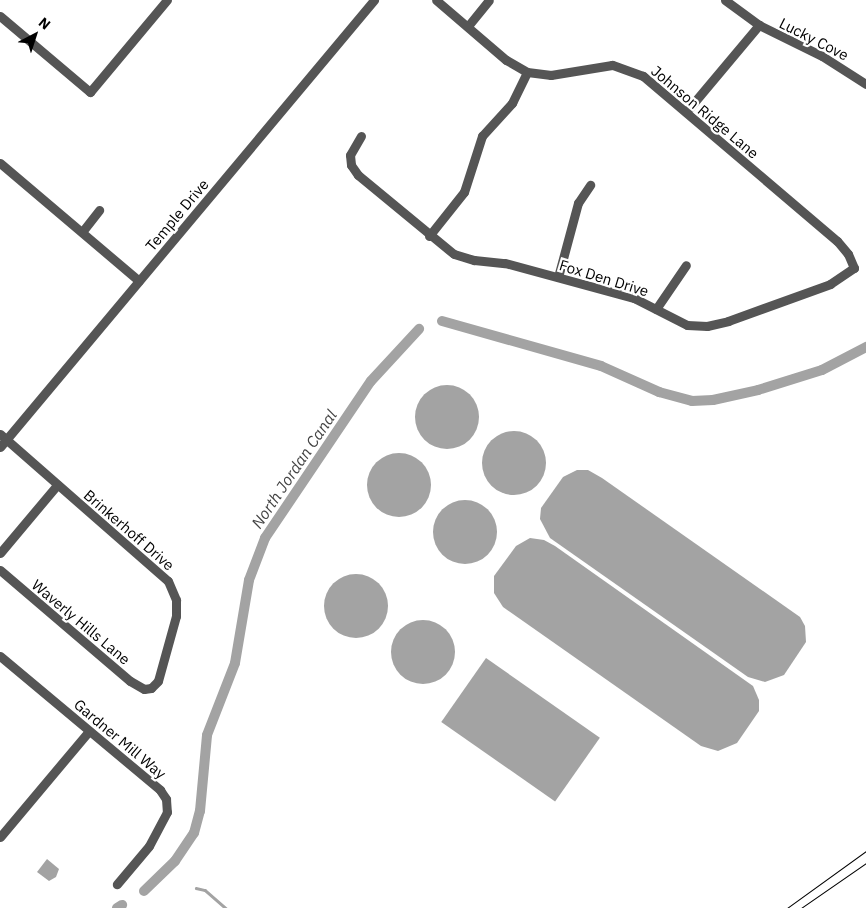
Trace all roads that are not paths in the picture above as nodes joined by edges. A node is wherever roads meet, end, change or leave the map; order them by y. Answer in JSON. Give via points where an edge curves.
{"nodes":[{"id":1,"x":166,"y":0,"type":"edge"},
{"id":2,"x":374,"y":0,"type":"edge"},
{"id":3,"x":436,"y":0,"type":"edge"},
{"id":4,"x":489,"y":0,"type":"edge"},
{"id":5,"x":725,"y":0,"type":"edge"},
{"id":6,"x":0,"y":16,"type":"edge"},
{"id":7,"x":759,"y":25,"type":"junction"},
{"id":8,"x":468,"y":26,"type":"junction"},
{"id":9,"x":527,"y":72,"type":"junction"},
{"id":10,"x":866,"y":84,"type":"edge"},
{"id":11,"x":686,"y":112,"type":"junction"},
{"id":12,"x":361,"y":136,"type":"dead end"},
{"id":13,"x":0,"y":163,"type":"edge"},
{"id":14,"x":590,"y":185,"type":"dead end"},
{"id":15,"x":99,"y":210,"type":"dead end"},
{"id":16,"x":82,"y":232,"type":"junction"},
{"id":17,"x":429,"y":236,"type":"junction"},
{"id":18,"x":686,"y":265,"type":"dead end"},
{"id":19,"x":854,"y":268,"type":"joint"},
{"id":20,"x":558,"y":277,"type":"junction"},
{"id":21,"x":139,"y":281,"type":"junction"},
{"id":22,"x":656,"y":309,"type":"junction"},
{"id":23,"x":2,"y":441,"type":"edge"},
{"id":24,"x":57,"y":485,"type":"junction"},
{"id":25,"x":0,"y":553,"type":"edge"},
{"id":26,"x":0,"y":570,"type":"edge"},
{"id":27,"x":0,"y":656,"type":"edge"},
{"id":28,"x":147,"y":688,"type":"joint"},
{"id":29,"x":89,"y":731,"type":"junction"},
{"id":30,"x":0,"y":837,"type":"edge"},
{"id":31,"x":117,"y":884,"type":"dead end"}],
"edges":[{"from":1,"to":6,"type":"street","via":[[90,92]]},
{"from":2,"to":21,"type":"street","name":"Temple Drive"},
{"from":3,"to":8,"type":"street","name":"Johnson Ridge Lane"},
{"from":4,"to":8,"type":"street"},
{"from":5,"to":7,"type":"street","name":"Lucky Cove"},
{"from":7,"to":10,"type":"street","name":"Lucky Cove","via":[[822,56]]},
{"from":7,"to":11,"type":"street"},
{"from":8,"to":9,"type":"street","name":"Johnson Ridge Lane","via":[[506,60]]},
{"from":9,"to":11,"type":"street","name":"Johnson Ridge Lane","via":[[552,75],[600,65],[627,68],[643,76]]},
{"from":9,"to":17,"type":"street","via":[[512,103],[482,136],[464,192]]},
{"from":11,"to":19,"type":"street","name":"Johnson Ridge Lane","via":[[837,241]]},
{"from":12,"to":17,"type":"street","name":"Fox Den Drive","via":[[350,155],[351,166],[358,176]]},
{"from":13,"to":16,"type":"street"},
{"from":14,"to":20,"type":"street","via":[[578,203]]},
{"from":15,"to":16,"type":"street"},
{"from":16,"to":21,"type":"street"},
{"from":17,"to":20,"type":"street","name":"Fox Den Drive","via":[[464,258],[505,263]]},
{"from":18,"to":22,"type":"street"},
{"from":19,"to":22,"type":"street","name":"Fox Den Drive","via":[[830,284],[716,324],[687,325]]},
{"from":20,"to":22,"type":"street","name":"Fox Den Drive","via":[[634,298]]},
{"from":21,"to":23,"type":"street","name":"Temple Drive"},
{"from":23,"to":24,"type":"street","name":"Brinkerhoff Drive"},
{"from":24,"to":25,"type":"street"},
{"from":24,"to":28,"type":"street","name":"Brinkerhoff Drive","via":[[158,570],[174,592],[176,622],[162,674],[156,684]]},
{"from":26,"to":28,"type":"street","name":"Waverly Hills Lane","via":[[130,681]]},
{"from":27,"to":29,"type":"street","name":"Gardner Mill Way"},
{"from":29,"to":30,"type":"street"},
{"from":29,"to":31,"type":"street","name":"Gardner Mill Way","via":[[160,790],[167,803],[167,812],[149,846]]}]}
